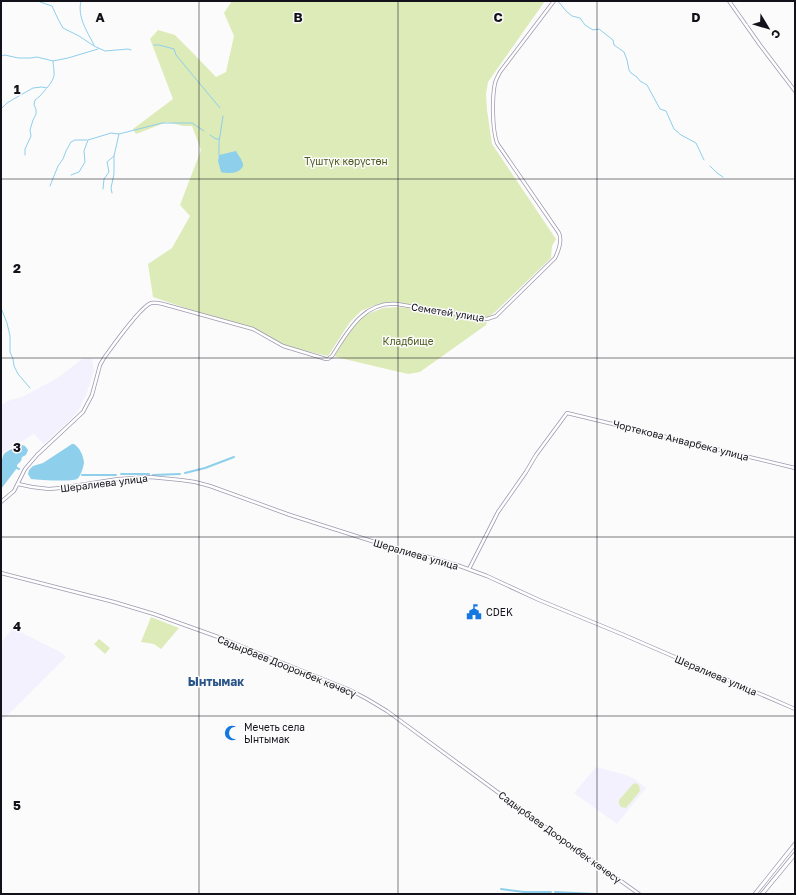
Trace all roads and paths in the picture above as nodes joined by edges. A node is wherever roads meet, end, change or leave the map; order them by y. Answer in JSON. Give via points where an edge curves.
{"nodes":[{"id":1,"x":554,"y":1,"type":"edge"},
{"id":2,"x":729,"y":1,"type":"edge"},
{"id":3,"x":795,"y":91,"type":"edge"},
{"id":4,"x":795,"y":468,"type":"edge"},
{"id":5,"x":18,"y":484,"type":"junction"},
{"id":6,"x":1,"y":502,"type":"edge"},
{"id":7,"x":469,"y":569,"type":"junction"},
{"id":8,"x":1,"y":573,"type":"edge"},
{"id":9,"x":795,"y":709,"type":"edge"},
{"id":10,"x":795,"y":844,"type":"edge"},
{"id":11,"x":795,"y":854,"type":"edge"},
{"id":12,"x":639,"y":894,"type":"edge"},
{"id":13,"x":755,"y":894,"type":"edge"},
{"id":14,"x":762,"y":894,"type":"edge"}],
"edges":[{"from":1,"to":5,"type":"street","name":"Семетей улица","via":[[500,72],[495,84],[494,121],[497,142],[561,237],[555,258],[496,316],[487,319],[384,304],[360,317],[332,356],[326,359],[283,346],[253,329],[155,302],[148,304],[104,358],[92,395],[83,412],[37,455]]},
{"from":2,"to":3,"type":"street"},
{"from":4,"to":7,"type":"street","name":"Чортекова Анварбека улица","via":[[567,413],[498,512]]},
{"from":5,"to":6,"type":"street"},
{"from":5,"to":7,"type":"street","name":"Шералиева улица","via":[[49,489],[146,477],[195,482],[402,551]]},
{"from":7,"to":9,"type":"street","name":"Шералиева улица"},
{"from":8,"to":12,"type":"street","name":"Садырбаев Дооронбек көчөсү","via":[[154,614],[350,690],[387,711]]},
{"from":10,"to":13,"type":"main road"},
{"from":11,"to":14,"type":"main road"}]}
